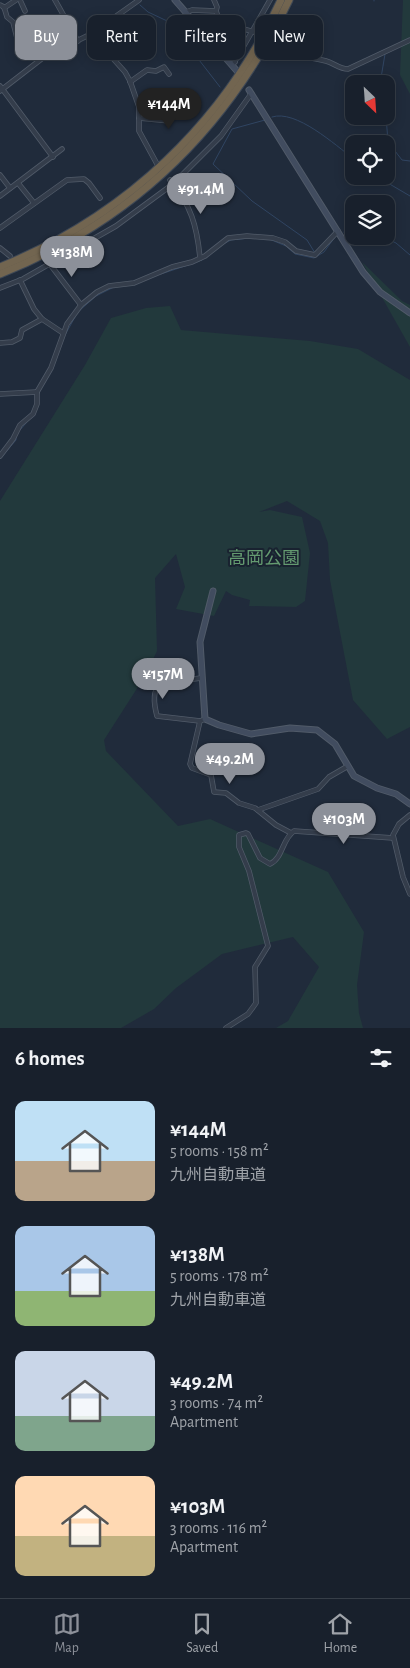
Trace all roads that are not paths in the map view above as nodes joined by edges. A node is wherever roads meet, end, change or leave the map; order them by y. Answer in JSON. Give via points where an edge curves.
{"nodes":[{"id":1,"x":16,"y":0,"type":"edge"},
{"id":2,"x":20,"y":0,"type":"edge"},
{"id":3,"x":55,"y":0,"type":"edge"},
{"id":4,"x":139,"y":0,"type":"edge"},
{"id":5,"x":175,"y":0,"type":"edge"},
{"id":6,"x":214,"y":0,"type":"edge"},
{"id":7,"x":270,"y":0,"type":"edge"},
{"id":8,"x":282,"y":0,"type":"edge"},
{"id":9,"x":289,"y":0,"type":"edge"},
{"id":10,"x":2,"y":7,"type":"edge"},
{"id":11,"x":26,"y":11,"type":"dead end"},
{"id":12,"x":216,"y":11,"type":"junction"},
{"id":13,"x":186,"y":12,"type":"junction"},
{"id":14,"x":118,"y":15,"type":"edge"},
{"id":15,"x":217,"y":15,"type":"edge"},
{"id":16,"x":245,"y":29,"type":"edge"},
{"id":17,"x":15,"y":30,"type":"edge"},
{"id":18,"x":254,"y":31,"type":"junction"},
{"id":19,"x":87,"y":36,"type":"edge"},
{"id":20,"x":410,"y":40,"type":"edge"},
{"id":21,"x":78,"y":41,"type":"joint"},
{"id":22,"x":40,"y":60,"type":"edge"},
{"id":23,"x":114,"y":60,"type":"edge"},
{"id":24,"x":233,"y":60,"type":"edge"},
{"id":25,"x":320,"y":60,"type":"edge"},
{"id":26,"x":234,"y":64,"type":"junction"},
{"id":27,"x":236,"y":72,"type":"dead end"},
{"id":28,"x":169,"y":74,"type":"dead end"},
{"id":29,"x":130,"y":82,"type":"junction"},
{"id":30,"x":1,"y":89,"type":"edge"},
{"id":31,"x":250,"y":92,"type":"joint"},
{"id":32,"x":178,"y":98,"type":"dead end"},
{"id":33,"x":139,"y":118,"type":"junction"},
{"id":34,"x":62,"y":149,"type":"dead end"},
{"id":35,"x":52,"y":157,"type":"junction"},
{"id":36,"x":157,"y":164,"type":"dead end"},
{"id":37,"x":0,"y":175,"type":"edge"},
{"id":38,"x":171,"y":182,"type":"junction"},
{"id":39,"x":18,"y":183,"type":"junction"},
{"id":40,"x":10,"y":188,"type":"junction"},
{"id":41,"x":0,"y":196,"type":"edge"},
{"id":42,"x":100,"y":198,"type":"dead end"},
{"id":43,"x":34,"y":203,"type":"junction"},
{"id":44,"x":0,"y":228,"type":"edge"},
{"id":45,"x":338,"y":231,"type":"junction"},
{"id":46,"x":0,"y":248,"type":"edge"},
{"id":47,"x":10,"y":256,"type":"dead end"},
{"id":48,"x":200,"y":258,"type":"junction"},
{"id":49,"x":49,"y":264,"type":"junction"},
{"id":50,"x":0,"y":267,"type":"edge"},
{"id":51,"x":0,"y":274,"type":"edge"},
{"id":52,"x":20,"y":274,"type":"dead end"},
{"id":53,"x":21,"y":280,"type":"junction"},
{"id":54,"x":0,"y":288,"type":"edge"},
{"id":55,"x":81,"y":305,"type":"junction"},
{"id":56,"x":410,"y":313,"type":"edge"},
{"id":57,"x":42,"y":319,"type":"junction"},
{"id":58,"x":63,"y":333,"type":"junction"},
{"id":59,"x":0,"y":343,"type":"edge"},
{"id":60,"x":37,"y":392,"type":"junction"},
{"id":61,"x":0,"y":394,"type":"edge"},
{"id":62,"x":0,"y":446,"type":"edge"},
{"id":63,"x":7,"y":447,"type":"junction"},
{"id":64,"x":0,"y":456,"type":"edge"},
{"id":65,"x":213,"y":591,"type":"dead end"},
{"id":66,"x":201,"y":678,"type":"junction"},
{"id":67,"x":203,"y":720,"type":"junction"},
{"id":68,"x":348,"y":766,"type":"junction"},
{"id":69,"x":410,"y":804,"type":"edge"},
{"id":70,"x":258,"y":810,"type":"junction"},
{"id":71,"x":410,"y":815,"type":"edge"},
{"id":72,"x":291,"y":833,"type":"junction"},
{"id":73,"x":393,"y":838,"type":"junction"},
{"id":74,"x":410,"y":894,"type":"edge"},
{"id":75,"x":226,"y":1028,"type":"edge"}],
"edges":[{"from":1,"to":10,"type":"street"},
{"from":2,"to":11,"type":"street"},
{"from":3,"to":21,"type":"street"},
{"from":4,"to":14,"type":"street"},
{"from":5,"to":13,"type":"street"},
{"from":6,"to":12,"type":"street"},
{"from":7,"to":18,"type":"street"},
{"from":8,"to":50,"type":"highway","via":[[245,67],[208,119],[185,144],[136,189],[102,214],[46,247]]},
{"from":9,"to":51,"type":"highway","via":[[235,94],[189,149],[160,177],[78,236]]},
{"from":10,"to":17,"type":"street"},
{"from":12,"to":13,"type":"street"},
{"from":12,"to":15,"type":"street"},
{"from":13,"to":26,"type":"street"},
{"from":16,"to":18,"type":"street"},
{"from":18,"to":26,"type":"street"},
{"from":19,"to":21,"type":"street"},
{"from":20,"to":25,"type":"street","via":[[348,69]]},
{"from":22,"to":30,"type":"street"},
{"from":23,"to":29,"type":"street"},
{"from":24,"to":26,"type":"street"},
{"from":26,"to":27,"type":"street"},
{"from":28,"to":29,"type":"street","via":[[164,67],[156,71],[147,70]]},
{"from":29,"to":33,"type":"street","via":[[140,108]]},
{"from":30,"to":35,"type":"street"},
{"from":31,"to":38,"type":"street","via":[[221,136]]},
{"from":31,"to":45,"type":"street"},
{"from":32,"to":33,"type":"street","via":[[170,102],[173,114],[170,121]]},
{"from":33,"to":36,"type":"street","via":[[139,131]]},
{"from":34,"to":35,"type":"street"},
{"from":35,"to":39,"type":"street"},
{"from":37,"to":40,"type":"street"},
{"from":38,"to":48,"type":"street","via":[[191,212]]},
{"from":38,"to":49,"type":"street","via":[[116,226]]},
{"from":39,"to":40,"type":"street"},
{"from":39,"to":43,"type":"street"},
{"from":40,"to":41,"type":"street"},
{"from":42,"to":43,"type":"street","via":[[84,179],[67,180]]},
{"from":43,"to":44,"type":"street"},
{"from":45,"to":48,"type":"street","via":[[317,254],[296,252],[285,242],[273,238],[247,236],[228,238]]},
{"from":45,"to":56,"type":"street","via":[[372,284]]},
{"from":46,"to":47,"type":"street"},
{"from":48,"to":55,"type":"street","via":[[134,283],[109,286]]},
{"from":49,"to":53,"type":"street"},
{"from":49,"to":55,"type":"street"},
{"from":52,"to":53,"type":"street"},
{"from":53,"to":54,"type":"street"},
{"from":53,"to":57,"type":"street"},
{"from":55,"to":58,"type":"street"},
{"from":57,"to":58,"type":"street"},
{"from":57,"to":59,"type":"street","via":[[22,330],[20,338]]},
{"from":58,"to":60,"type":"street","via":[[52,368]]},
{"from":60,"to":61,"type":"street"},
{"from":60,"to":63,"type":"street","via":[[33,414],[20,426]]},
{"from":62,"to":63,"type":"street"},
{"from":63,"to":64,"type":"street"},
{"from":65,"to":66,"type":"street","via":[[200,642]]},
{"from":66,"to":67,"type":"street"},
{"from":66,"to":67,"type":"street","via":[[160,683],[153,694],[157,716]]},
{"from":67,"to":68,"type":"street","via":[[251,734],[290,728],[317,730],[335,744]]},
{"from":67,"to":70,"type":"street","via":[[190,764],[192,768],[211,775],[214,792],[226,793],[239,803]]},
{"from":68,"to":69,"type":"street","via":[[354,776],[396,794]]},
{"from":68,"to":70,"type":"street","via":[[329,777],[318,789]]},
{"from":70,"to":72,"type":"street"},
{"from":71,"to":73,"type":"street","via":[[395,830]]},
{"from":72,"to":73,"type":"street"},
{"from":72,"to":75,"type":"street","via":[[276,860],[270,864],[260,858],[248,834],[242,833],[238,838],[268,946],[255,967],[256,1003],[248,1014]]},
{"from":73,"to":74,"type":"street"}]}
